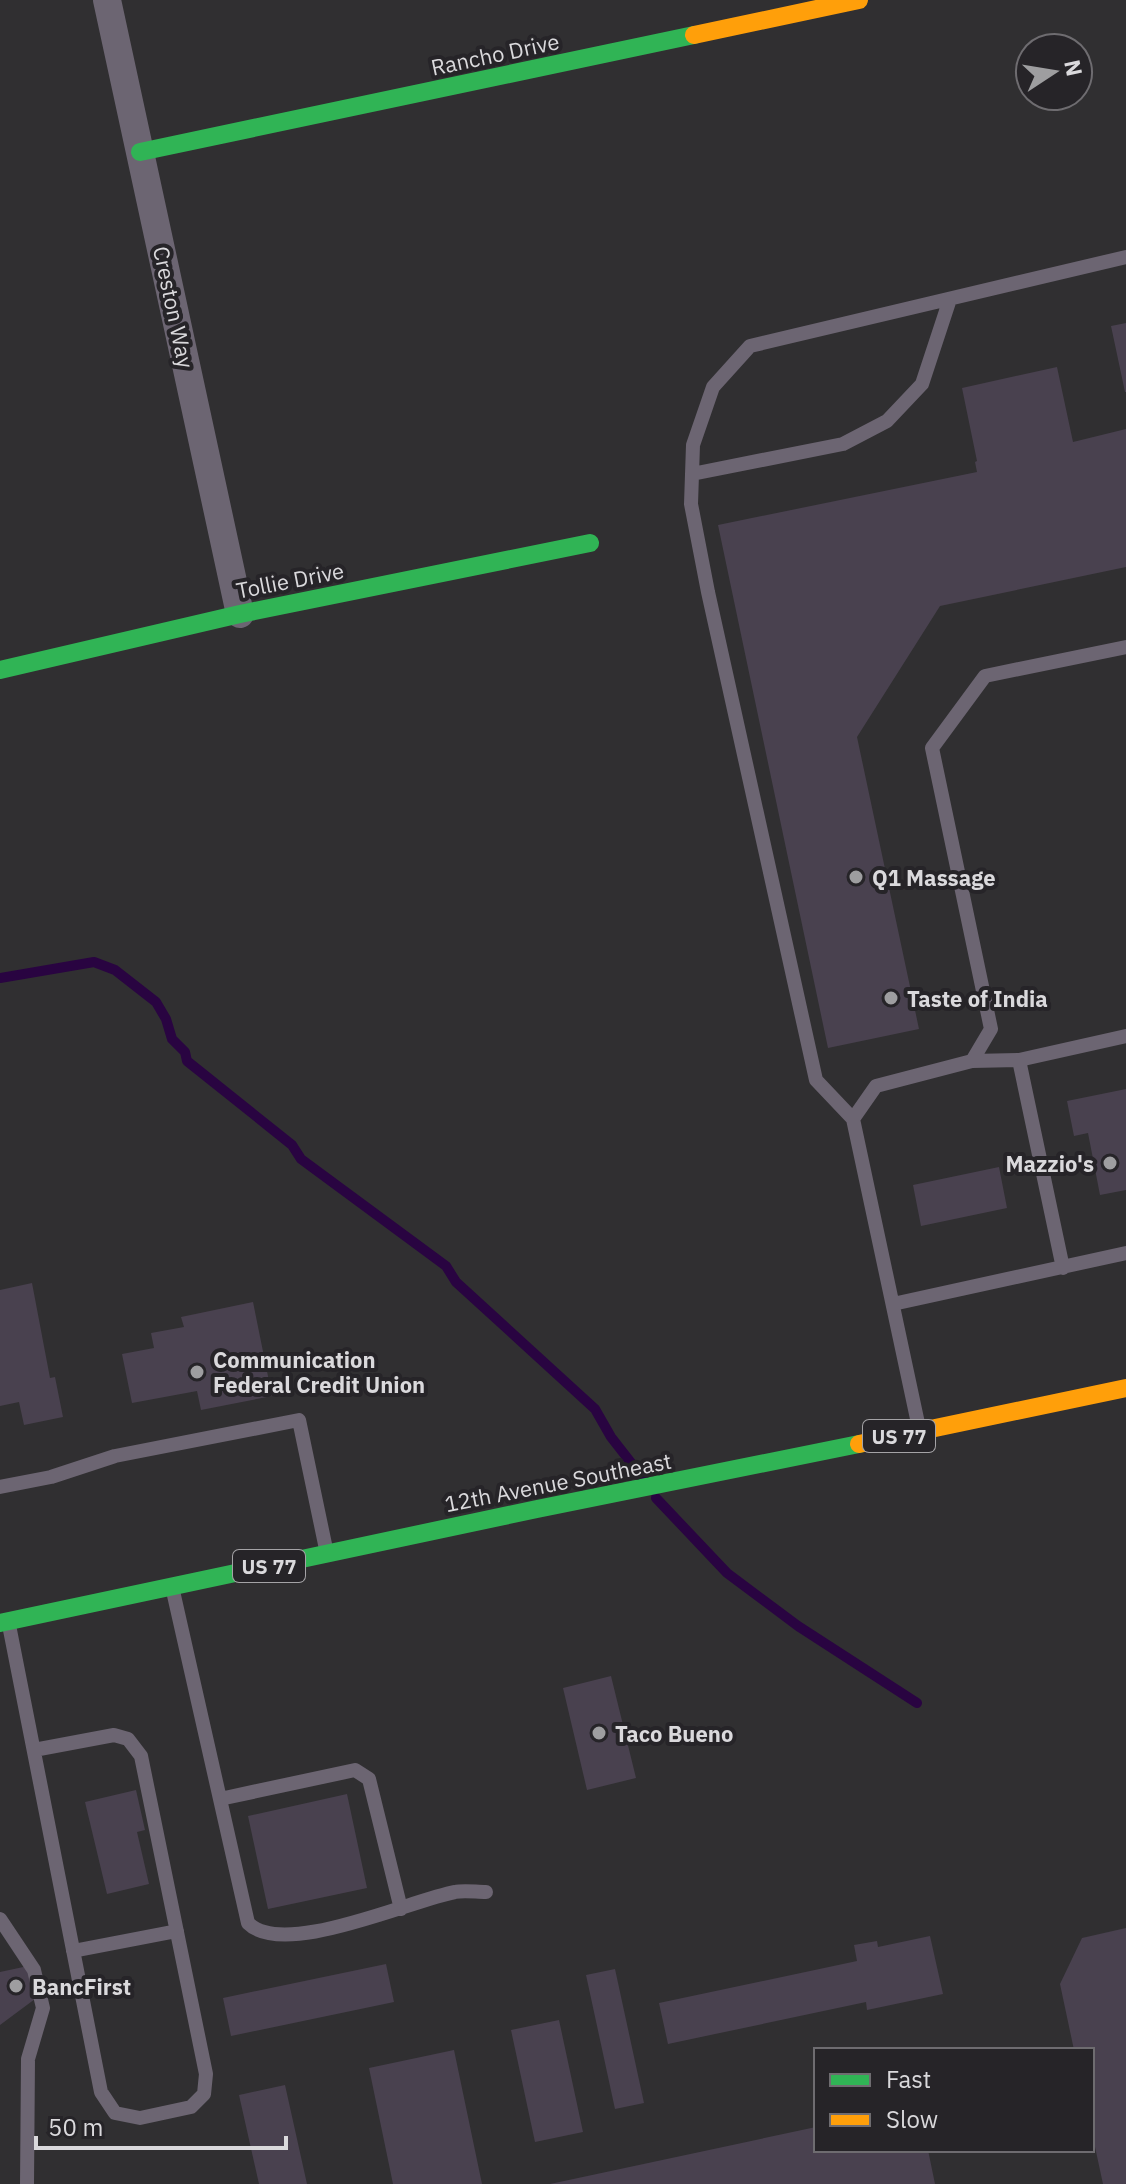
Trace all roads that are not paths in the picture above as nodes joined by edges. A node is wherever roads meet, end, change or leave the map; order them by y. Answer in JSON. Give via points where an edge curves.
{"nodes":[{"id":1,"x":107,"y":0,"type":"edge"},
{"id":2,"x":859,"y":0,"type":"edge"},
{"id":3,"x":140,"y":152,"type":"junction"},
{"id":4,"x":1126,"y":257,"type":"edge"},
{"id":5,"x":950,"y":299,"type":"junction"},
{"id":6,"x":692,"y":474,"type":"junction"},
{"id":7,"x":590,"y":543,"type":"dead end"},
{"id":8,"x":240,"y":614,"type":"junction"},
{"id":9,"x":1126,"y":647,"type":"edge"},
{"id":10,"x":0,"y":670,"type":"edge"},
{"id":11,"x":1126,"y":1036,"type":"edge"},
{"id":12,"x":1019,"y":1060,"type":"junction"},
{"id":13,"x":972,"y":1061,"type":"junction"},
{"id":14,"x":853,"y":1119,"type":"junction"},
{"id":15,"x":1126,"y":1253,"type":"edge"},
{"id":16,"x":1063,"y":1268,"type":"junction"},
{"id":17,"x":893,"y":1304,"type":"junction"},
{"id":18,"x":1126,"y":1388,"type":"edge"},
{"id":19,"x":920,"y":1432,"type":"junction"},
{"id":20,"x":0,"y":1487,"type":"edge"},
{"id":21,"x":327,"y":1553,"type":"junction"},
{"id":22,"x":172,"y":1586,"type":"junction"},
{"id":23,"x":4,"y":1622,"type":"edge"},
{"id":24,"x":34,"y":1750,"type":"junction"},
{"id":25,"x":220,"y":1799,"type":"junction"},
{"id":26,"x":486,"y":1892,"type":"dead end"},
{"id":27,"x":401,"y":1909,"type":"junction"},
{"id":28,"x":0,"y":1919,"type":"edge"},
{"id":29,"x":177,"y":1931,"type":"junction"},
{"id":30,"x":73,"y":1951,"type":"junction"},
{"id":31,"x":27,"y":2184,"type":"edge"}],
"edges":[{"from":1,"to":3,"type":"street","name":"Creston Way"},
{"from":2,"to":3,"type":"street","name":"Rancho Drive"},
{"from":3,"to":8,"type":"street","name":"Creston Way"},
{"from":4,"to":5,"type":"lane"},
{"from":5,"to":6,"type":"lane","via":[[922,384],[887,421],[843,444]]},
{"from":5,"to":6,"type":"lane","via":[[750,346],[713,387],[693,445]]},
{"from":6,"to":14,"type":"lane","via":[[691,504],[708,592],[816,1080]]},
{"from":7,"to":8,"type":"street","name":"Tollie Drive"},
{"from":8,"to":10,"type":"street","name":"Tollie Drive"},
{"from":9,"to":13,"type":"lane","via":[[985,676],[932,748],[991,1029]]},
{"from":11,"to":12,"type":"lane"},
{"from":12,"to":13,"type":"lane"},
{"from":12,"to":16,"type":"lane"},
{"from":13,"to":14,"type":"lane","via":[[876,1086]]},
{"from":14,"to":17,"type":"lane"},
{"from":15,"to":16,"type":"lane"},
{"from":16,"to":17,"type":"lane"},
{"from":17,"to":19,"type":"lane"},
{"from":18,"to":19,"type":"street","name":"12th Avenue Southeast","number":"US 77"},
{"from":19,"to":21,"type":"street","name":"12th Avenue Southeast","number":"US 77"},
{"from":20,"to":21,"type":"lane","via":[[115,1456],[299,1420]]},
{"from":21,"to":22,"type":"street","name":"12th Avenue Southeast","number":"US 77"},
{"from":22,"to":23,"type":"street","name":"12th Avenue Southeast","number":"US 77"},
{"from":22,"to":25,"type":"lane"},
{"from":23,"to":24,"type":"lane"},
{"from":24,"to":29,"type":"lane","via":[[114,1735],[128,1739],[141,1756]]},
{"from":24,"to":30,"type":"lane"},
{"from":25,"to":27,"type":"lane","via":[[248,1923],[256,1932],[299,1933],[355,1924]]},
{"from":25,"to":27,"type":"lane","via":[[355,1770],[362,1774],[369,1779]]},
{"from":26,"to":27,"type":"lane","via":[[456,1892]]},
{"from":28,"to":31,"type":"lane","via":[[34,1970],[43,2008],[28,2059]]},
{"from":29,"to":30,"type":"lane"},
{"from":29,"to":30,"type":"lane","via":[[206,2074],[204,2094],[191,2107],[140,2118],[115,2113],[101,2092]]}]}
